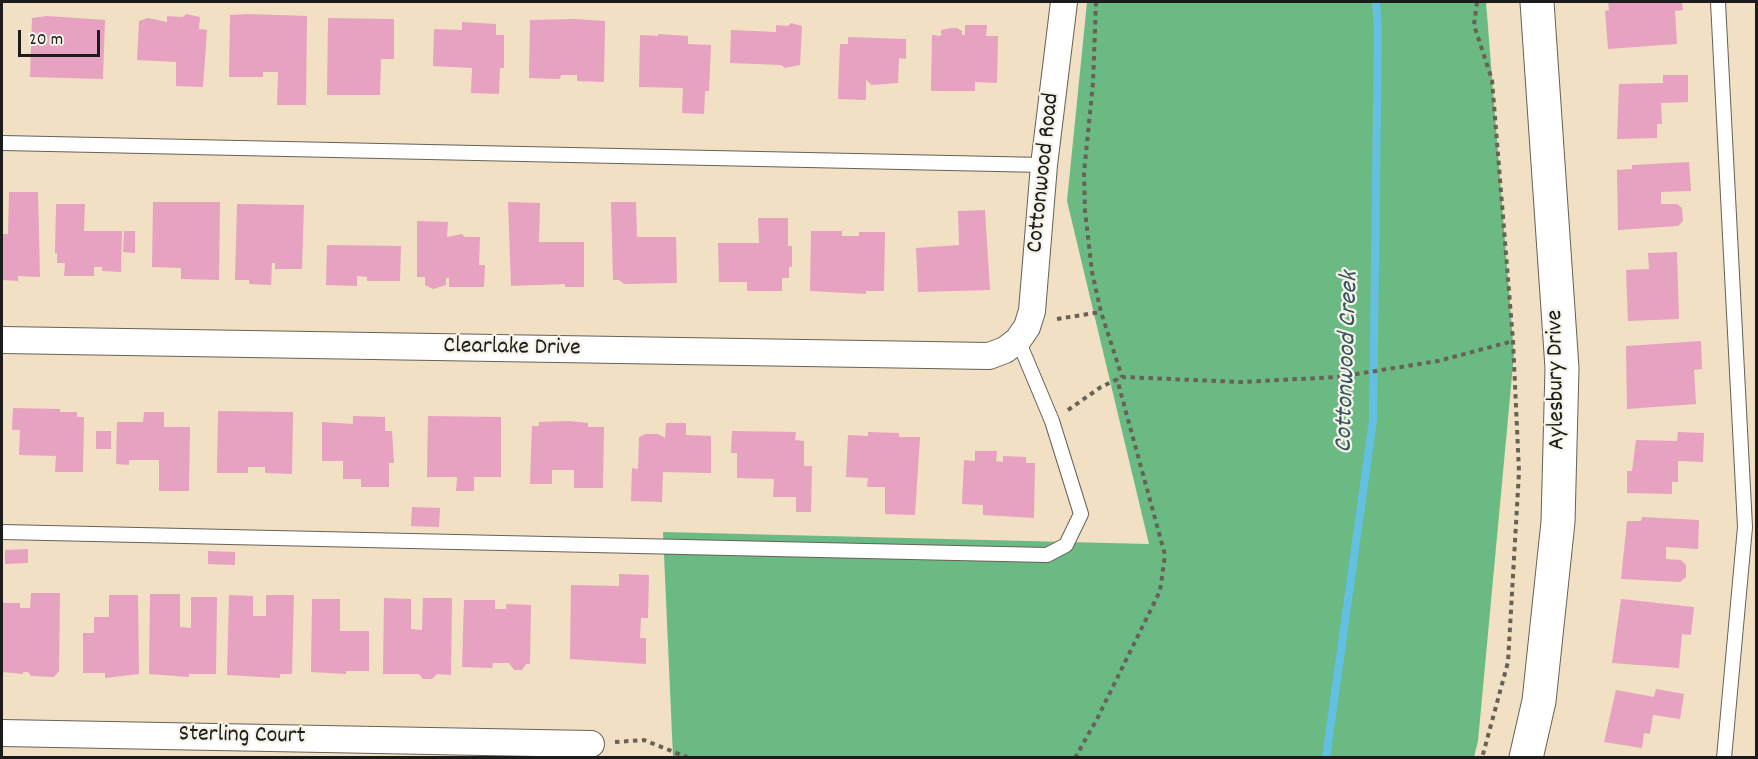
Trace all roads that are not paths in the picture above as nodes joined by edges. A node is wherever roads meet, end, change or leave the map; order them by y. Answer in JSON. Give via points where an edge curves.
{"nodes":[{"id":1,"x":1064,"y":2,"type":"edge"},
{"id":2,"x":1537,"y":2,"type":"edge"},
{"id":3,"x":1718,"y":2,"type":"edge"},
{"id":4,"x":2,"y":143,"type":"edge"},
{"id":5,"x":1044,"y":165,"type":"junction"},
{"id":6,"x":1023,"y":331,"type":"junction"},
{"id":7,"x":2,"y":339,"type":"edge"},
{"id":8,"x":2,"y":532,"type":"edge"},
{"id":9,"x":2,"y":733,"type":"edge"},
{"id":10,"x":591,"y":744,"type":"road end"},
{"id":11,"x":1526,"y":758,"type":"edge"},
{"id":12,"x":1724,"y":758,"type":"edge"}],
"edges":[{"from":1,"to":5,"type":"street","name":"Cottonwood Road"},
{"from":2,"to":11,"type":"street","name":"Aylesbury Drive","via":[[1562,368],[1558,522],[1539,701]]},
{"from":3,"to":12,"type":"lane","via":[[1745,528]]},
{"from":4,"to":5,"type":"lane"},
{"from":5,"to":6,"type":"street","name":"Cottonwood Road","via":[[1032,312]]},
{"from":6,"to":7,"type":"street","name":"Clearlake Drive","via":[[1005,350],[989,356]]},
{"from":6,"to":8,"type":"lane","via":[[1082,514],[1066,545],[1047,555]]},
{"from":9,"to":10,"type":"street","name":"Sterling Court"}]}
